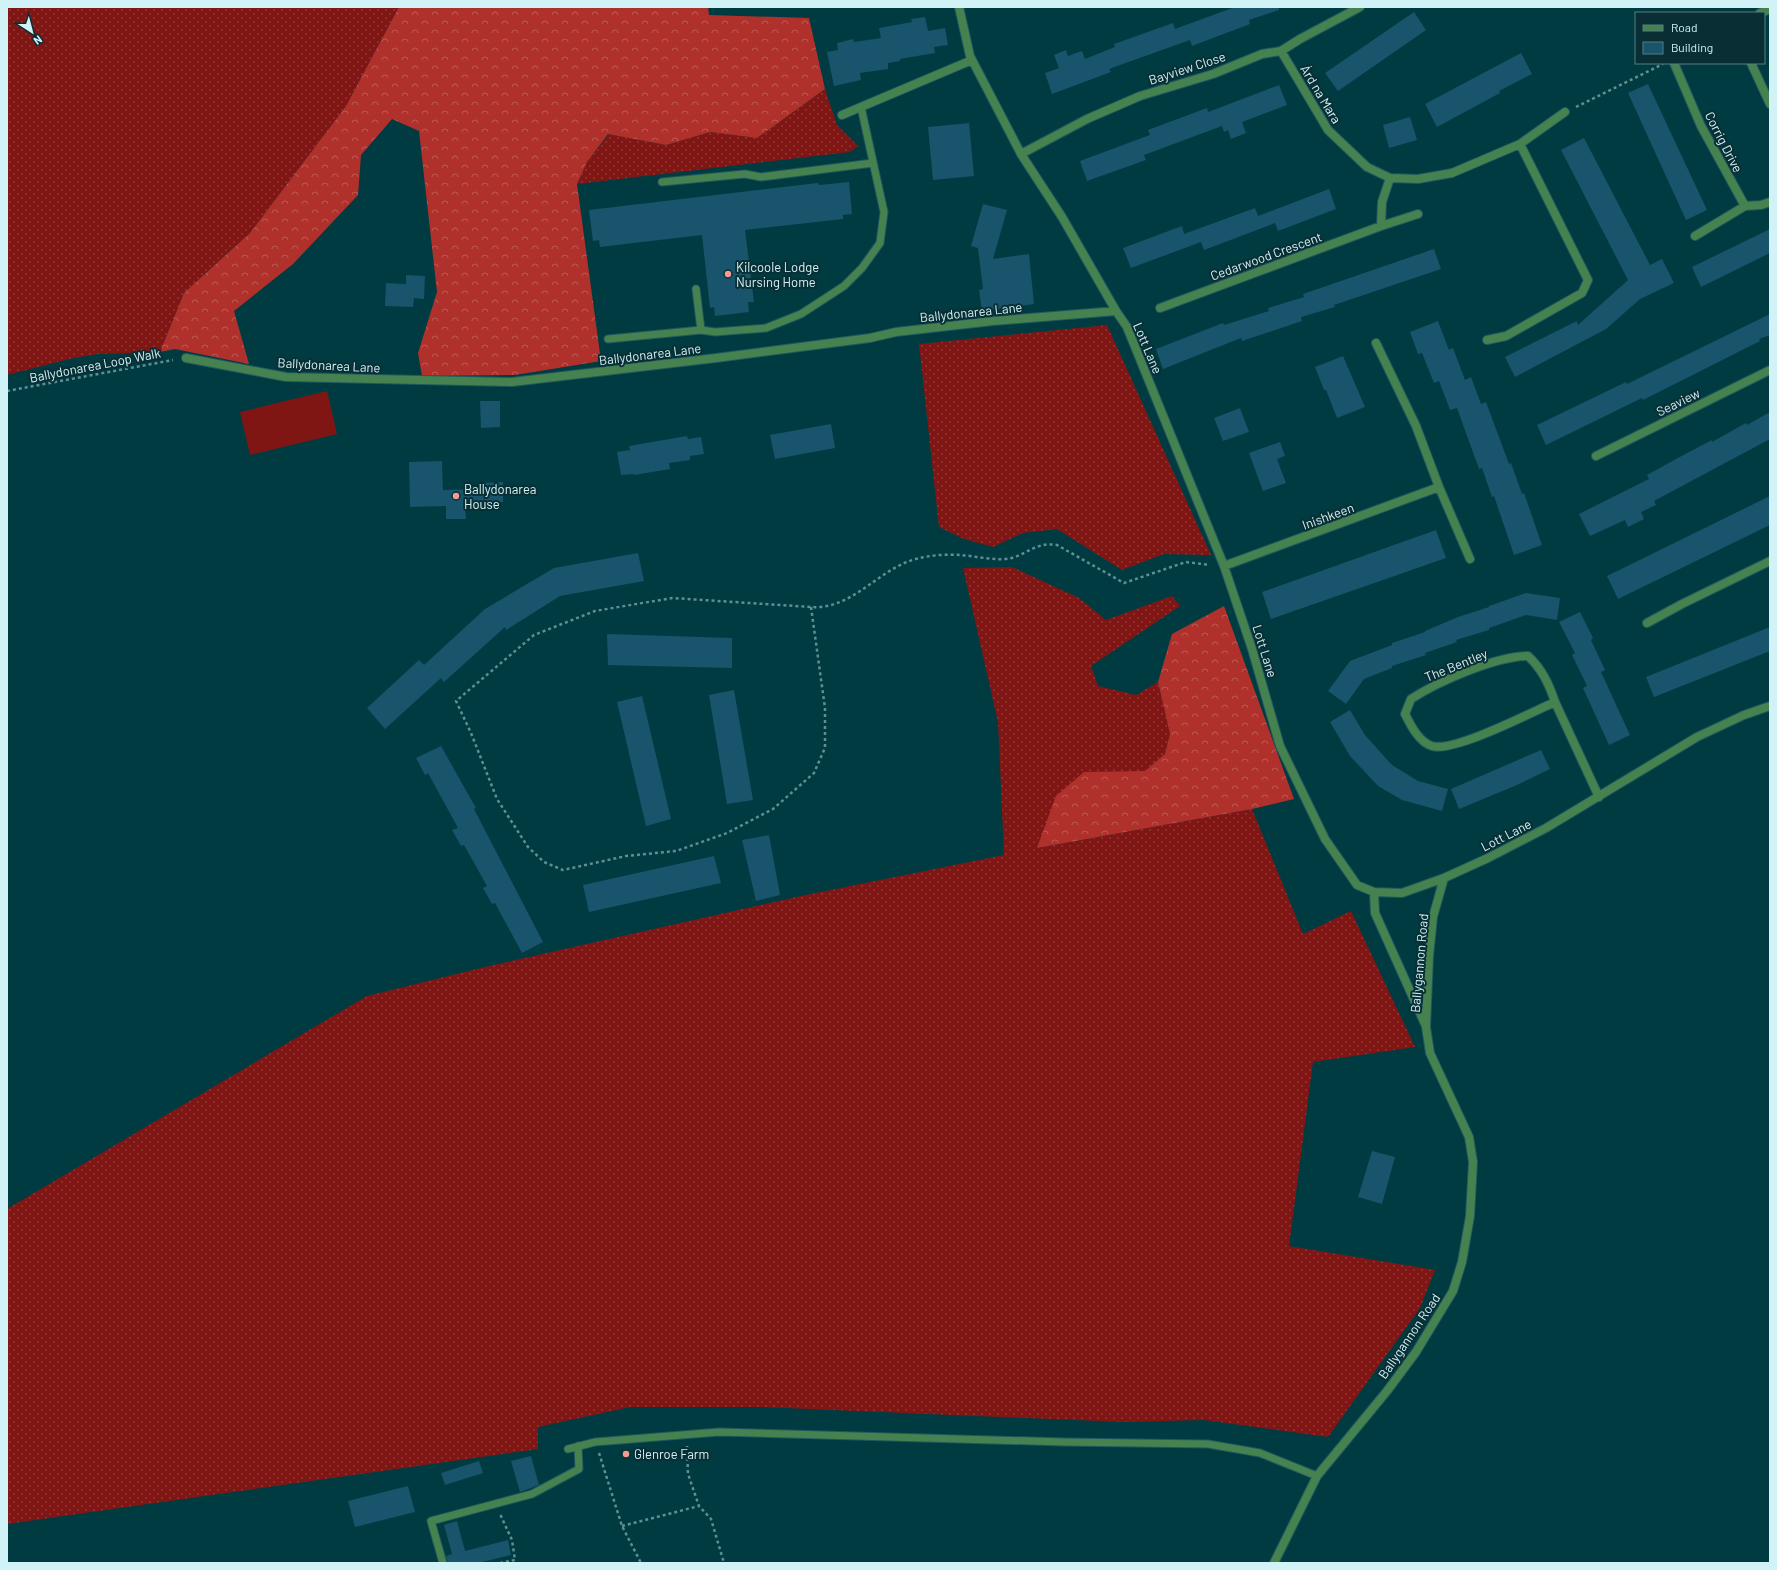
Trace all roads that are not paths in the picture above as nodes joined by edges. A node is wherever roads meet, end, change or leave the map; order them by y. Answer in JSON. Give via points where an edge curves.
{"nodes":[{"id":1,"x":959,"y":7,"type":"edge"},
{"id":2,"x":1360,"y":7,"type":"edge"},
{"id":3,"x":1281,"y":51,"type":"junction"},
{"id":4,"x":972,"y":60,"type":"junction"},
{"id":5,"x":1674,"y":64,"type":"edge"},
{"id":6,"x":1751,"y":64,"type":"edge"},
{"id":7,"x":1770,"y":104,"type":"edge"},
{"id":8,"x":861,"y":107,"type":"junction"},
{"id":9,"x":1565,"y":112,"type":"road end"},
{"id":10,"x":842,"y":115,"type":"dead end"},
{"id":11,"x":1520,"y":144,"type":"junction"},
{"id":12,"x":1021,"y":154,"type":"junction"},
{"id":13,"x":873,"y":163,"type":"junction"},
{"id":14,"x":1390,"y":178,"type":"junction"},
{"id":15,"x":662,"y":182,"type":"dead end"},
{"id":16,"x":1770,"y":202,"type":"edge"},
{"id":17,"x":1745,"y":206,"type":"junction"},
{"id":18,"x":1418,"y":214,"type":"dead end"},
{"id":19,"x":1381,"y":226,"type":"junction"},
{"id":20,"x":1695,"y":236,"type":"dead end"},
{"id":21,"x":696,"y":289,"type":"dead end"},
{"id":22,"x":1160,"y":308,"type":"dead end"},
{"id":23,"x":1116,"y":311,"type":"junction"},
{"id":24,"x":701,"y":330,"type":"junction"},
{"id":25,"x":608,"y":339,"type":"dead end"},
{"id":26,"x":1487,"y":340,"type":"dead end"},
{"id":27,"x":1376,"y":343,"type":"dead end"},
{"id":28,"x":186,"y":358,"type":"road end"},
{"id":29,"x":1770,"y":370,"type":"edge"},
{"id":30,"x":1596,"y":456,"type":"dead end"},
{"id":31,"x":1439,"y":487,"type":"junction"},
{"id":32,"x":1470,"y":559,"type":"dead end"},
{"id":33,"x":1770,"y":560,"type":"edge"},
{"id":34,"x":1224,"y":566,"type":"junction"},
{"id":35,"x":1647,"y":624,"type":"dead end"},
{"id":36,"x":1555,"y":702,"type":"junction"},
{"id":37,"x":1770,"y":706,"type":"edge"},
{"id":38,"x":1599,"y":798,"type":"junction"},
{"id":39,"x":1444,"y":878,"type":"junction"},
{"id":40,"x":1374,"y":892,"type":"junction"},
{"id":41,"x":1426,"y":1027,"type":"junction"},
{"id":42,"x":578,"y":1446,"type":"junction"},
{"id":43,"x":568,"y":1449,"type":"dead end"},
{"id":44,"x":1316,"y":1476,"type":"junction"},
{"id":45,"x":443,"y":1563,"type":"edge"},
{"id":46,"x":1274,"y":1563,"type":"edge"}],
"edges":[{"from":1,"to":4,"type":"street","name":"Lott Lane"},
{"from":2,"to":3,"type":"street","name":"Bayview Close"},
{"from":3,"to":12,"type":"street","name":"Bayview Close","via":[[1262,54],[1213,74],[1140,96],[1087,119]]},
{"from":3,"to":14,"type":"street","name":"Árd na Mara","via":[[1328,130],[1367,167]]},
{"from":4,"to":8,"type":"street"},
{"from":4,"to":12,"type":"street","name":"Lott Lane"},
{"from":5,"to":17,"type":"street","name":"Corrig Drive","via":[[1701,126]]},
{"from":6,"to":7,"type":"street"},
{"from":8,"to":10,"type":"street"},
{"from":8,"to":13,"type":"lane"},
{"from":9,"to":11,"type":"street","name":"Árd na Mara"},
{"from":11,"to":14,"type":"street","name":"Árd na Mara","via":[[1452,173],[1418,179]]},
{"from":11,"to":26,"type":"street","via":[[1588,280],[1582,293],[1506,336]]},
{"from":12,"to":23,"type":"street","name":"Lott Lane","via":[[1062,217]]},
{"from":13,"to":15,"type":"lane","via":[[761,177],[745,174]]},
{"from":13,"to":24,"type":"lane","via":[[884,212],[880,243],[862,268],[844,286],[801,314],[766,328],[715,332]]},
{"from":14,"to":19,"type":"street","via":[[1382,202]]},
{"from":16,"to":17,"type":"street"},
{"from":17,"to":20,"type":"street"},
{"from":18,"to":19,"type":"street","name":"Cedarwood Crescent"},
{"from":19,"to":22,"type":"street","name":"Cedarwood Crescent"},
{"from":21,"to":24,"type":"lane"},
{"from":23,"to":28,"type":"street","name":"Ballydonarea Lane","via":[[896,332],[870,338],[512,382],[286,377]]},
{"from":23,"to":34,"type":"street","name":"Lott Lane","via":[[1127,327]]},
{"from":24,"to":25,"type":"lane"},
{"from":27,"to":31,"type":"street","via":[[1416,426]]},
{"from":29,"to":30,"type":"street","name":"Seaview"},
{"from":31,"to":32,"type":"street"},
{"from":31,"to":34,"type":"street","name":"Inishkeen"},
{"from":33,"to":35,"type":"street"},
{"from":34,"to":40,"type":"street","name":"Lott Lane","via":[[1252,649],[1280,746],[1325,839],[1358,885]]},
{"from":36,"to":36,"type":"street","name":"The Bentley","via":[[1538,666],[1528,656],[1516,656],[1426,689],[1410,699],[1405,714],[1419,736],[1432,746],[1447,747]]},
{"from":36,"to":38,"type":"street","name":"The Bentley"},
{"from":37,"to":38,"type":"street","name":"Lott Lane","via":[[1697,737]]},
{"from":38,"to":39,"type":"street","name":"Lott Lane","via":[[1488,858]]},
{"from":39,"to":40,"type":"street","name":"Lott Lane","via":[[1402,893]]},
{"from":39,"to":41,"type":"street","name":"Ballygannon Road","via":[[1433,917]]},
{"from":40,"to":41,"type":"street","name":"Ballygannon Road","via":[[1375,913]]},
{"from":41,"to":44,"type":"street","name":"Ballygannon Road","via":[[1430,1054],[1467,1131],[1472,1156],[1470,1216],[1462,1262],[1453,1291],[1416,1352]]},
{"from":42,"to":43,"type":"lane"},
{"from":42,"to":44,"type":"lane","via":[[595,1442],[719,1432],[1208,1444],[1260,1453]]},
{"from":42,"to":45,"type":"lane","via":[[579,1469],[532,1494],[431,1521]]},
{"from":44,"to":46,"type":"street","name":"Ballygannon Road"}]}
